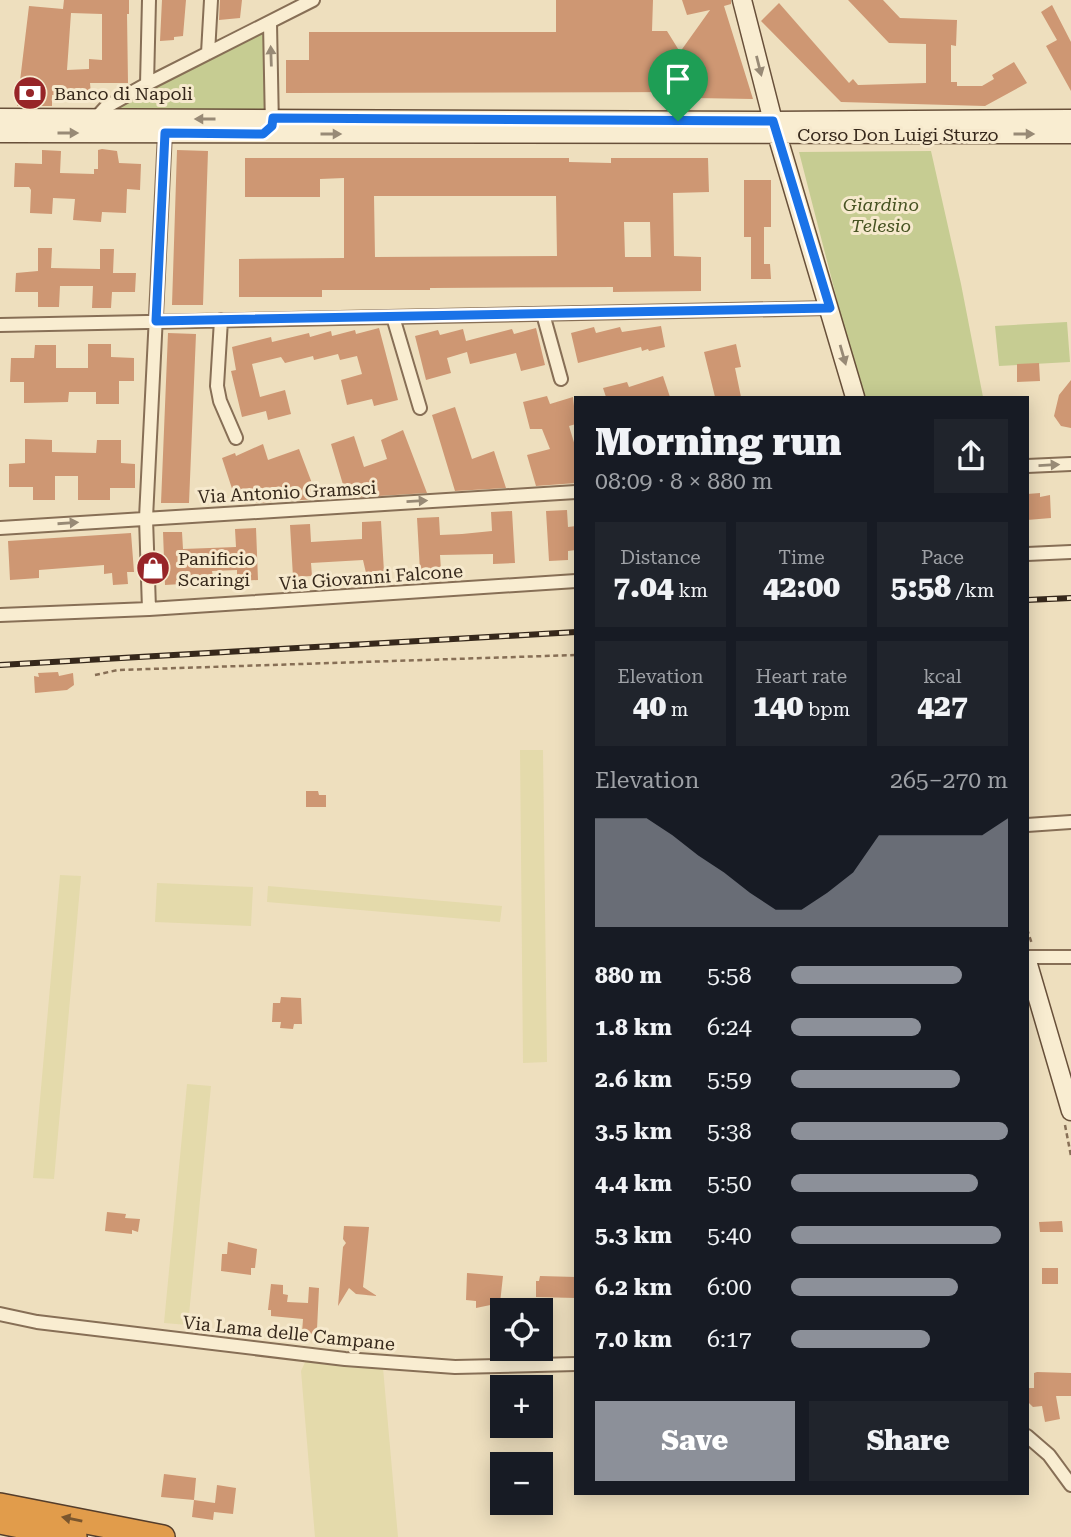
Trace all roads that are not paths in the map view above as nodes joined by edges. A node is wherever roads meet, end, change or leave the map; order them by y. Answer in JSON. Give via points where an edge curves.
{"nodes":[{"id":1,"x":149,"y":0,"type":"edge"},
{"id":2,"x":211,"y":0,"type":"edge"},
{"id":3,"x":313,"y":0,"type":"edge"},
{"id":4,"x":742,"y":0,"type":"edge"},
{"id":5,"x":270,"y":23,"type":"junction"},
{"id":6,"x":208,"y":53,"type":"junction"},
{"id":7,"x":147,"y":84,"type":"junction"},
{"id":8,"x":0,"y":118,"type":"edge"},
{"id":9,"x":273,"y":118,"type":"junction"},
{"id":10,"x":95,"y":119,"type":"junction"},
{"id":11,"x":1071,"y":119,"type":"edge"},
{"id":12,"x":775,"y":127,"type":"junction"},
{"id":13,"x":0,"y":133,"type":"edge"},
{"id":14,"x":165,"y":133,"type":"junction"},
{"id":15,"x":263,"y":134,"type":"junction"},
{"id":16,"x":1071,"y":134,"type":"edge"},
{"id":17,"x":830,"y":308,"type":"junction"},
{"id":18,"x":543,"y":314,"type":"junction"},
{"id":19,"x":393,"y":317,"type":"junction"},
{"id":20,"x":221,"y":320,"type":"junction"},
{"id":21,"x":156,"y":321,"type":"junction"},
{"id":22,"x":0,"y":325,"type":"edge"},
{"id":23,"x":561,"y":379,"type":"dead end"},
{"id":24,"x":855,"y":396,"type":"edge"},
{"id":25,"x":421,"y":408,"type":"dead end"},
{"id":26,"x":236,"y":438,"type":"dead end"},
{"id":27,"x":1071,"y":464,"type":"edge"},
{"id":28,"x":1029,"y":466,"type":"edge"},
{"id":29,"x":574,"y":492,"type":"edge"},
{"id":30,"x":146,"y":518,"type":"junction"},
{"id":31,"x":0,"y":528,"type":"edge"},
{"id":32,"x":1071,"y":552,"type":"edge"},
{"id":33,"x":1029,"y":554,"type":"edge"},
{"id":34,"x":574,"y":581,"type":"edge"},
{"id":35,"x":149,"y":609,"type":"junction"},
{"id":36,"x":0,"y":615,"type":"edge"},
{"id":37,"x":1071,"y":822,"type":"edge"},
{"id":38,"x":1029,"y":824,"type":"edge"},
{"id":39,"x":1071,"y":957,"type":"edge"},
{"id":40,"x":1029,"y":959,"type":"edge"},
{"id":41,"x":1029,"y":965,"type":"edge"},
{"id":42,"x":1069,"y":1091,"type":"edge"},
{"id":43,"x":1071,"y":1111,"type":"edge"},
{"id":44,"x":0,"y":1314,"type":"edge"},
{"id":45,"x":574,"y":1364,"type":"edge"},
{"id":46,"x":1029,"y":1438,"type":"edge"},
{"id":47,"x":1071,"y":1485,"type":"edge"},
{"id":48,"x":0,"y":1505,"type":"edge"},
{"id":49,"x":0,"y":1522,"type":"edge"},
{"id":50,"x":75,"y":1537,"type":"edge"},
{"id":51,"x":163,"y":1537,"type":"edge"}],
"edges":[{"from":1,"to":7,"type":"street"},
{"from":2,"to":6,"type":"street"},
{"from":3,"to":5,"type":"street"},
{"from":4,"to":12,"type":"street","one_way":true},
{"from":5,"to":6,"type":"street"},
{"from":9,"to":5,"type":"street","one_way":true},
{"from":6,"to":7,"type":"street"},
{"from":7,"to":10,"type":"street","via":[[106,107]]},
{"from":8,"to":10,"type":"street","name":"Corso Don Luigi Sturzo"},
{"from":9,"to":10,"type":"street","name":"Corso Don Luigi Sturzo","one_way":true},
{"from":9,"to":12,"type":"street","name":"Corso Don Luigi Sturzo"},
{"from":9,"to":15,"type":"street"},
{"from":11,"to":12,"type":"street","name":"Corso Don Luigi Sturzo"},
{"from":15,"to":12,"type":"street","name":"Corso Don Luigi Sturzo","one_way":true},
{"from":12,"to":16,"type":"street","name":"Corso Don Luigi Sturzo","one_way":true},
{"from":12,"to":17,"type":"street"},
{"from":13,"to":14,"type":"street","name":"Corso Don Luigi Sturzo","one_way":true},
{"from":14,"to":15,"type":"street","name":"Corso Don Luigi Sturzo"},
{"from":14,"to":21,"type":"street"},
{"from":17,"to":18,"type":"street"},
{"from":17,"to":24,"type":"street","one_way":true},
{"from":18,"to":19,"type":"street"},
{"from":18,"to":23,"type":"street"},
{"from":19,"to":20,"type":"street"},
{"from":19,"to":25,"type":"street"},
{"from":20,"to":21,"type":"street"},
{"from":20,"to":26,"type":"street","via":[[217,386]]},
{"from":21,"to":22,"type":"street"},
{"from":21,"to":30,"type":"street"},
{"from":28,"to":27,"type":"street","one_way":true},
{"from":30,"to":29,"type":"street","name":"Via Antonio Gramsci","one_way":true},
{"from":31,"to":30,"type":"street","name":"Via Antonio Gramsci","one_way":true},
{"from":30,"to":35,"type":"street"},
{"from":32,"to":33,"type":"street"},
{"from":34,"to":35,"type":"street","name":"Via Giovanni Falcone"},
{"from":35,"to":36,"type":"street","name":"Via Giovanni Falcone"},
{"from":37,"to":38,"type":"street"},
{"from":39,"to":40,"type":"street"},
{"from":41,"to":42,"type":"street"},
{"from":42,"to":43,"type":"street"},
{"from":44,"to":45,"type":"street","name":"Via Lama delle Campane","via":[[345,1359],[455,1367]]},
{"from":46,"to":47,"type":"street"},
{"from":51,"to":48,"type":"highway","one_way":true},
{"from":49,"to":50,"type":"highway"}]}
